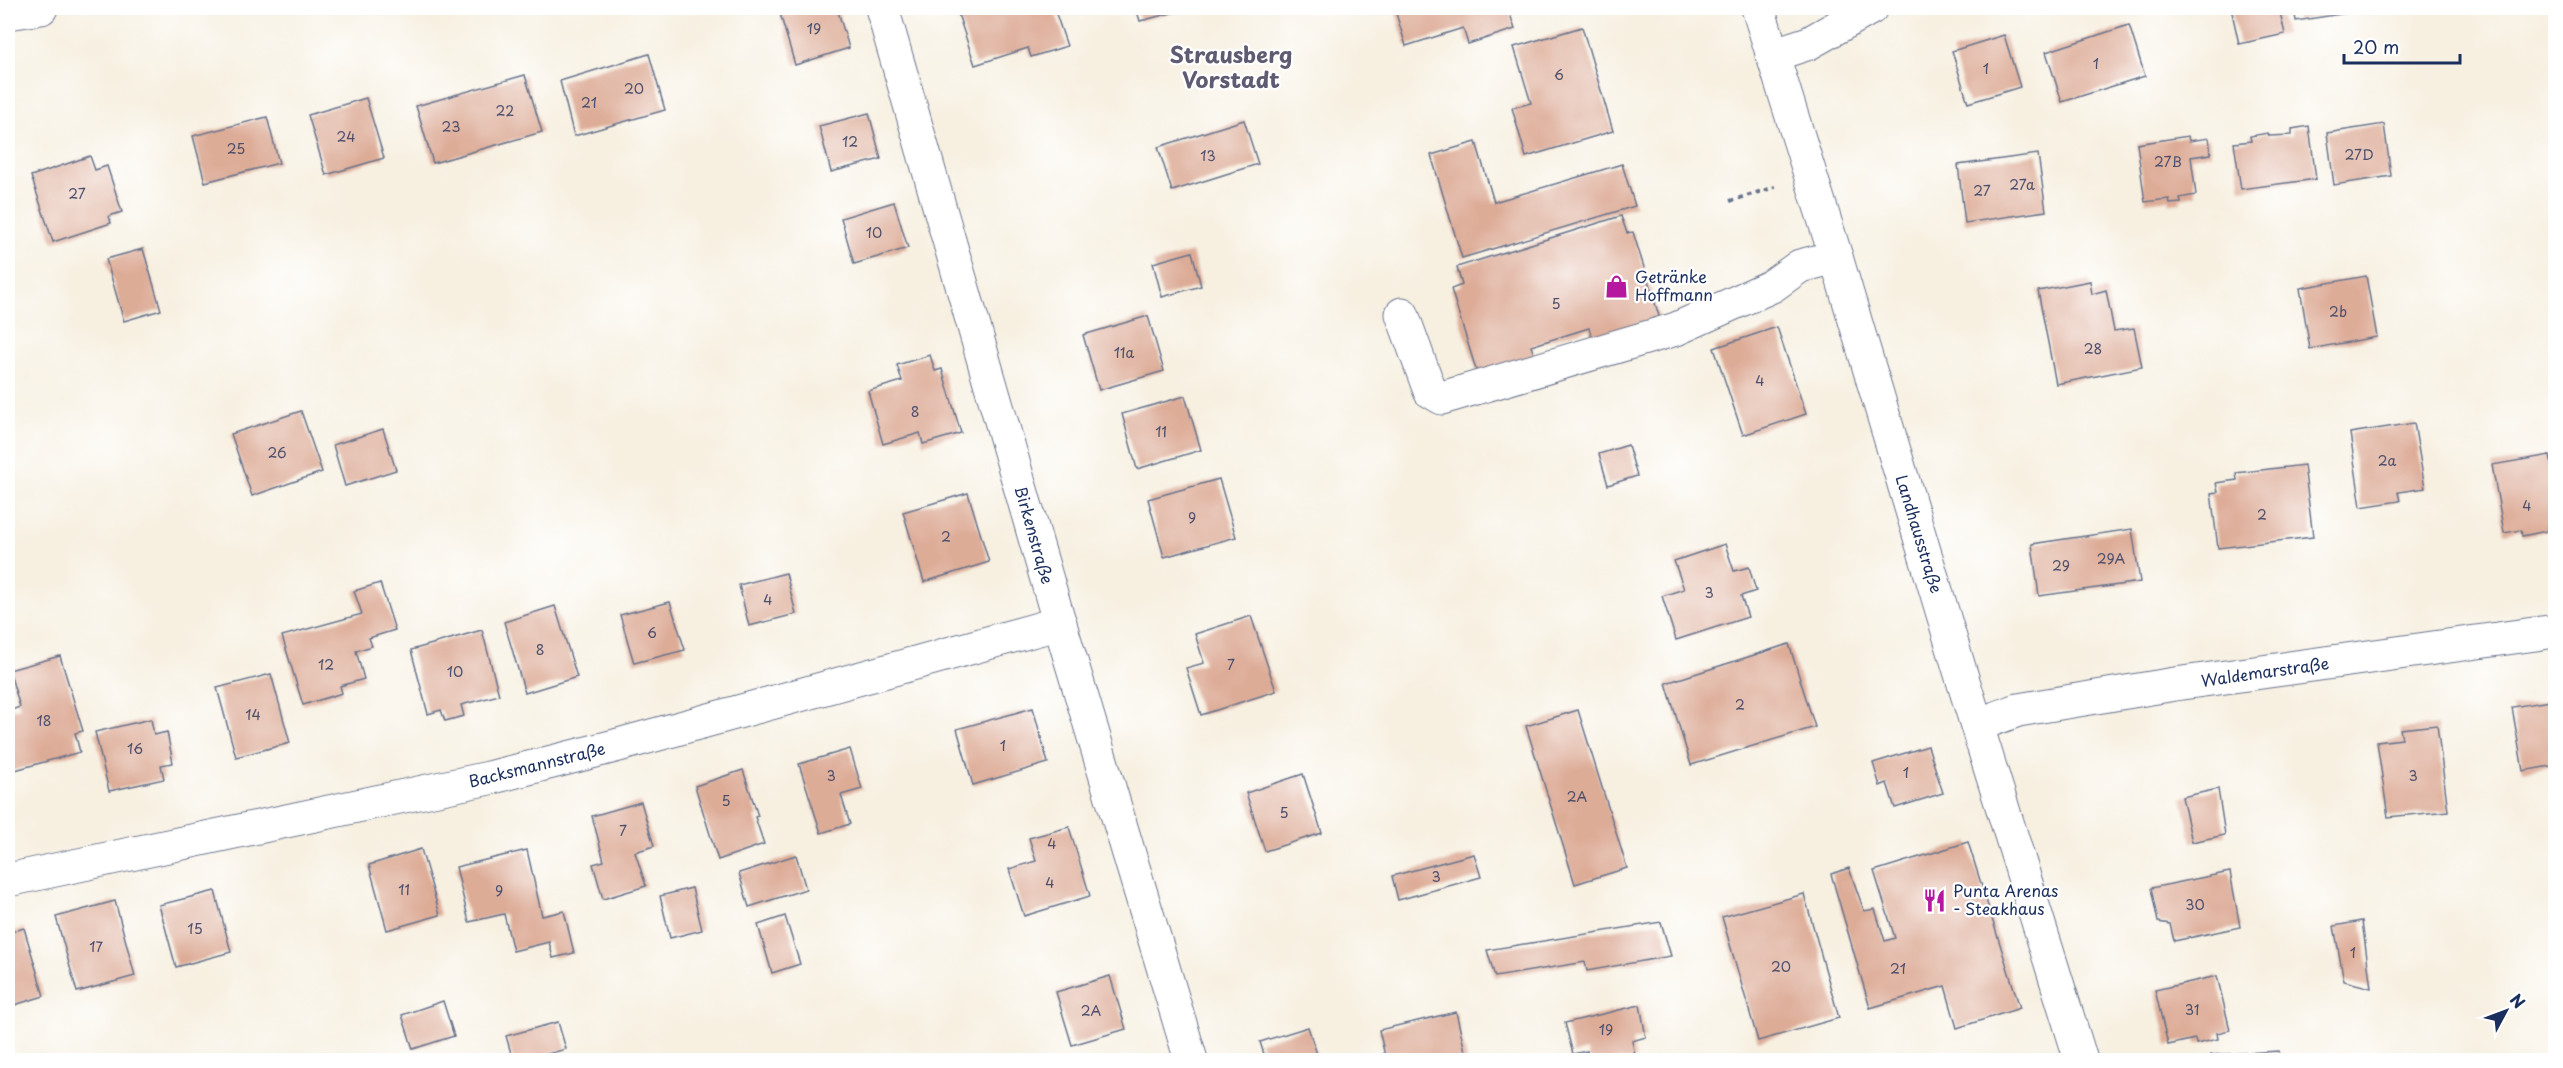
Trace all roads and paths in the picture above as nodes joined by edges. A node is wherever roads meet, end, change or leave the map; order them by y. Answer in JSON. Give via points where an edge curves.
{"nodes":[{"id":1,"x":41,"y":8,"type":"edge"},
{"id":2,"x":882,"y":8,"type":"edge"},
{"id":3,"x":1758,"y":8,"type":"edge"},
{"id":4,"x":1871,"y":8,"type":"edge"},
{"id":5,"x":8,"y":13,"type":"edge"},
{"id":6,"x":1772,"y":54,"type":"junction"},
{"id":7,"x":1774,"y":187,"type":"dead end"},
{"id":8,"x":1730,"y":201,"type":"dead end"},
{"id":9,"x":1836,"y":257,"type":"junction"},
{"id":10,"x":1402,"y":314,"type":"dead end"},
{"id":11,"x":1060,"y":622,"type":"junction"},
{"id":12,"x":2556,"y":631,"type":"edge"},
{"id":13,"x":1977,"y":725,"type":"junction"},
{"id":14,"x":8,"y":880,"type":"edge"},
{"id":15,"x":1191,"y":1060,"type":"edge"},
{"id":16,"x":2081,"y":1060,"type":"edge"}],
"edges":[{"from":1,"to":5,"type":"street"},
{"from":2,"to":11,"type":"street","name":"Birkenstraße"},
{"from":3,"to":6,"type":"street","name":"Landhausstraße"},
{"from":4,"to":6,"type":"street","via":[[1809,43]]},
{"from":6,"to":9,"type":"street","name":"Landhausstraße"},
{"from":7,"to":8,"type":"path"},
{"from":9,"to":10,"type":"street","via":[[1800,266],[1772,286],[1676,329],[1442,398],[1430,390]]},
{"from":9,"to":13,"type":"street","name":"Landhausstraße"},
{"from":11,"to":14,"type":"street","name":"Backsmannstraße","via":[[489,778]]},
{"from":11,"to":15,"type":"street","name":"Birkenstraße"},
{"from":12,"to":13,"type":"street","name":"Waldemarstraße","via":[[2107,695],[2018,710]]},
{"from":13,"to":16,"type":"street","name":"Landhausstraße"}]}
